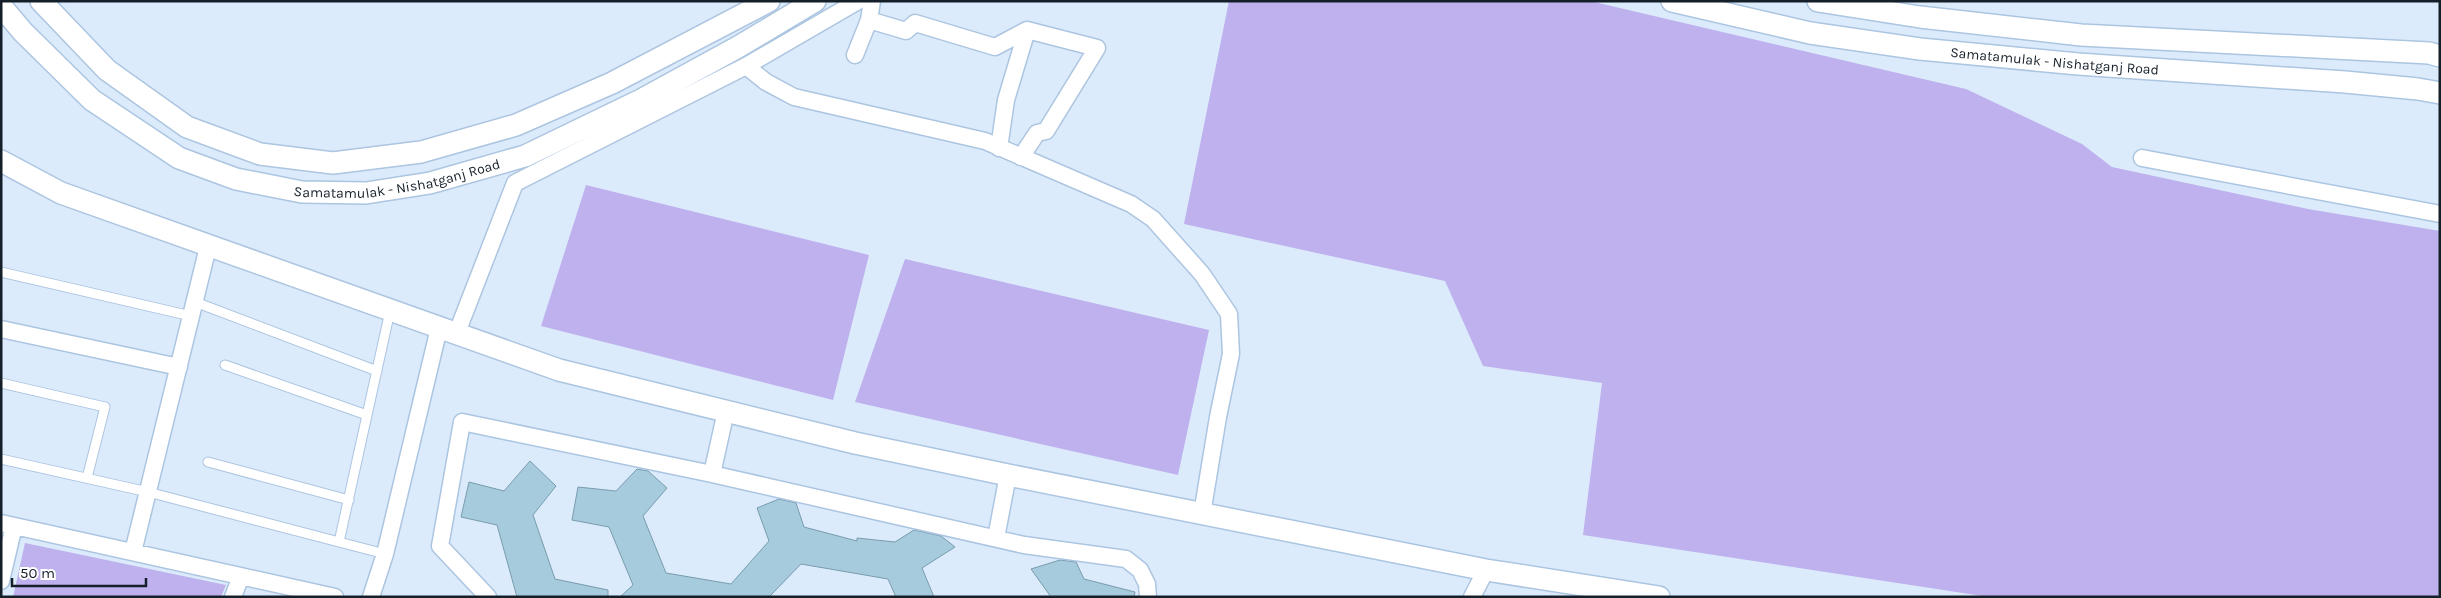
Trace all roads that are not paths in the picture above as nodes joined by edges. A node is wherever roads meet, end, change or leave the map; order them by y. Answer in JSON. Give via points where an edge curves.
{"nodes":[{"id":1,"x":41,"y":1,"type":"edge"},
{"id":2,"x":769,"y":1,"type":"edge"},
{"id":3,"x":815,"y":1,"type":"edge"},
{"id":4,"x":858,"y":1,"type":"edge"},
{"id":5,"x":872,"y":1,"type":"edge"},
{"id":6,"x":1672,"y":1,"type":"edge"},
{"id":7,"x":1818,"y":1,"type":"edge"},
{"id":8,"x":1,"y":6,"type":"edge"},
{"id":9,"x":869,"y":20,"type":"junction"},
{"id":10,"x":1027,"y":30,"type":"junction"},
{"id":11,"x":855,"y":55,"type":"dead end"},
{"id":12,"x":2440,"y":56,"type":"edge"},
{"id":13,"x":746,"y":66,"type":"junction"},
{"id":14,"x":2440,"y":93,"type":"edge"},
{"id":15,"x":1000,"y":148,"type":"junction"},
{"id":16,"x":1021,"y":157,"type":"junction"},
{"id":17,"x":2142,"y":158,"type":"dead end"},
{"id":18,"x":1,"y":161,"type":"edge"},
{"id":19,"x":2440,"y":214,"type":"edge"},
{"id":20,"x":208,"y":247,"type":"junction"},
{"id":21,"x":1,"y":272,"type":"edge"},
{"id":22,"x":193,"y":309,"type":"junction"},
{"id":23,"x":390,"y":312,"type":"junction"},
{"id":24,"x":1,"y":329,"type":"edge"},
{"id":25,"x":448,"y":332,"type":"junction"},
{"id":26,"x":225,"y":365,"type":"dead end"},
{"id":27,"x":179,"y":367,"type":"junction"},
{"id":28,"x":377,"y":371,"type":"junction"},
{"id":29,"x":1,"y":383,"type":"edge"},
{"id":30,"x":726,"y":411,"type":"junction"},
{"id":31,"x":367,"y":415,"type":"junction"},
{"id":32,"x":1,"y":459,"type":"edge"},
{"id":33,"x":208,"y":462,"type":"dead end"},
{"id":34,"x":712,"y":474,"type":"junction"},
{"id":35,"x":1008,"y":474,"type":"junction"},
{"id":36,"x":87,"y":478,"type":"junction"},
{"id":37,"x":148,"y":492,"type":"junction"},
{"id":38,"x":349,"y":500,"type":"junction"},
{"id":39,"x":1202,"y":514,"type":"junction"},
{"id":40,"x":8,"y":524,"type":"edge"},
{"id":41,"x":996,"y":538,"type":"junction"},
{"id":42,"x":339,"y":542,"type":"junction"},
{"id":43,"x":133,"y":552,"type":"junction"},
{"id":44,"x":385,"y":554,"type":"junction"},
{"id":45,"x":1486,"y":570,"type":"junction"},
{"id":46,"x":240,"y":576,"type":"junction"},
{"id":47,"x":1,"y":581,"type":"edge"},
{"id":48,"x":233,"y":597,"type":"edge"},
{"id":49,"x":336,"y":597,"type":"edge"},
{"id":50,"x":371,"y":597,"type":"edge"},
{"id":51,"x":488,"y":597,"type":"edge"},
{"id":52,"x":1148,"y":597,"type":"edge"},
{"id":53,"x":1472,"y":597,"type":"edge"},
{"id":54,"x":1659,"y":597,"type":"edge"}],
"edges":[{"from":1,"to":2,"type":"street","name":"Samatamulak - Nishatganj Road","via":[[107,70],[187,127],[260,154],[333,163],[421,152],[516,125],[612,83]]},
{"from":3,"to":8,"type":"street","name":"Samatamulak - Nishatganj Road","via":[[641,100],[525,156],[430,184],[366,193],[302,192],[236,180],[179,158],[92,100]]},
{"from":4,"to":13,"type":"street"},
{"from":5,"to":9,"type":"street"},
{"from":6,"to":14,"type":"street","name":"Samatamulak - Nishatganj Road","via":[[1810,33],[1920,50],[2418,88]]},
{"from":7,"to":12,"type":"street","name":"Samatamulak - Nishatganj Road","via":[[1920,17],[2081,35],[2330,47]]},
{"from":9,"to":10,"type":"street","via":[[906,31],[915,23],[994,47]]},
{"from":9,"to":11,"type":"street"},
{"from":10,"to":15,"type":"street","via":[[1006,100]]},
{"from":10,"to":16,"type":"street","via":[[1097,48],[1046,131],[1037,133]]},
{"from":13,"to":15,"type":"street","via":[[766,82],[794,97],[985,141]]},
{"from":13,"to":25,"type":"street","via":[[515,183]]},
{"from":15,"to":16,"type":"street"},
{"from":16,"to":39,"type":"street","via":[[1131,204],[1154,219],[1202,274],[1229,314],[1231,354]]},
{"from":17,"to":19,"type":"street"},
{"from":18,"to":20,"type":"street","via":[[61,194]]},
{"from":20,"to":22,"type":"street"},
{"from":20,"to":23,"type":"street"},
{"from":21,"to":22,"type":"lane"},
{"from":22,"to":27,"type":"street"},
{"from":22,"to":28,"type":"lane"},
{"from":23,"to":25,"type":"street"},
{"from":23,"to":28,"type":"lane"},
{"from":24,"to":27,"type":"street"},
{"from":25,"to":30,"type":"street","via":[[559,370]]},
{"from":25,"to":44,"type":"street"},
{"from":26,"to":31,"type":"lane"},
{"from":27,"to":37,"type":"street"},
{"from":28,"to":31,"type":"lane"},
{"from":29,"to":36,"type":"lane","via":[[104,407]]},
{"from":30,"to":34,"type":"street"},
{"from":30,"to":35,"type":"street","via":[[855,443]]},
{"from":31,"to":38,"type":"lane"},
{"from":32,"to":36,"type":"lane"},
{"from":33,"to":38,"type":"lane"},
{"from":34,"to":41,"type":"street"},
{"from":34,"to":51,"type":"street","via":[[462,422],[440,546]]},
{"from":35,"to":39,"type":"street"},
{"from":35,"to":41,"type":"street"},
{"from":36,"to":37,"type":"lane"},
{"from":37,"to":42,"type":"lane"},
{"from":37,"to":43,"type":"street"},
{"from":38,"to":42,"type":"lane"},
{"from":39,"to":45,"type":"street"},
{"from":40,"to":43,"type":"street"},
{"from":40,"to":47,"type":"street"},
{"from":41,"to":52,"type":"street","via":[[1126,560],[1140,570],[1147,584]]},
{"from":42,"to":44,"type":"lane"},
{"from":43,"to":46,"type":"street"},
{"from":44,"to":50,"type":"street"},
{"from":45,"to":53,"type":"street"},
{"from":45,"to":54,"type":"street"},
{"from":46,"to":48,"type":"street"},
{"from":46,"to":49,"type":"street"}]}
